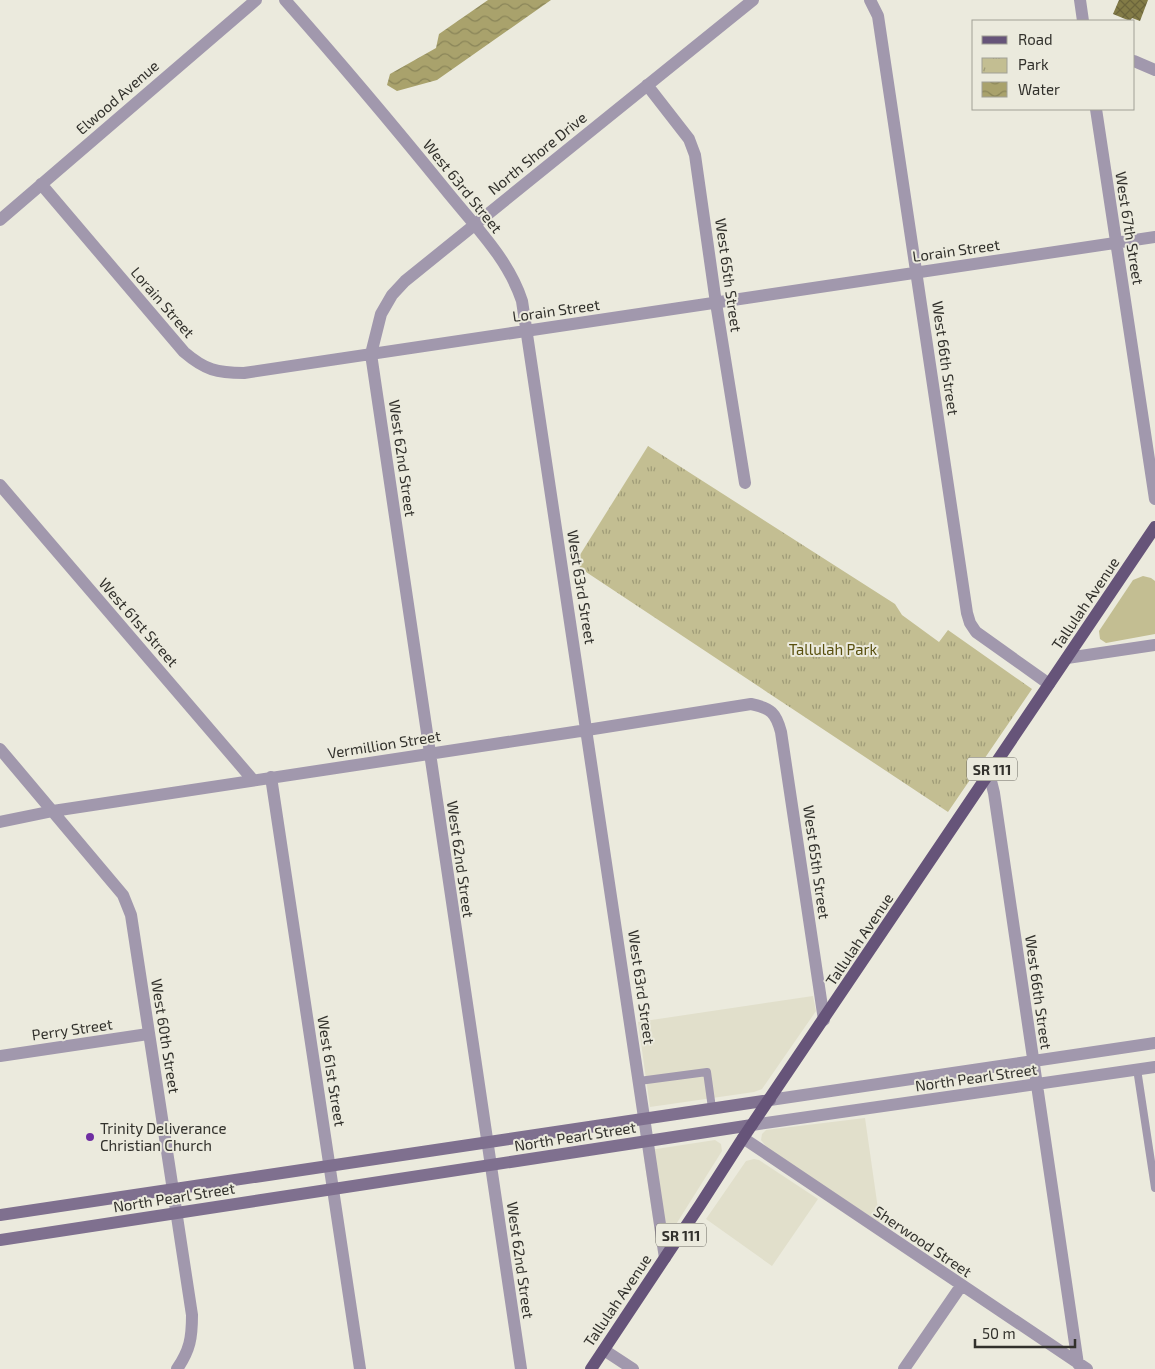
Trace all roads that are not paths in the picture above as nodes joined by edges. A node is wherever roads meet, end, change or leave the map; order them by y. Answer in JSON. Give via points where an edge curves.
{"nodes":[{"id":1,"x":256,"y":0,"type":"edge"},
{"id":2,"x":285,"y":0,"type":"edge"},
{"id":3,"x":753,"y":0,"type":"edge"},
{"id":4,"x":870,"y":0,"type":"edge"},
{"id":5,"x":1080,"y":0,"type":"edge"},
{"id":6,"x":1083,"y":20,"type":"edge"},
{"id":7,"x":1135,"y":61,"type":"edge"},
{"id":8,"x":1155,"y":70,"type":"edge"},
{"id":9,"x":647,"y":85,"type":"junction"},
{"id":10,"x":1096,"y":110,"type":"edge"},
{"id":11,"x":41,"y":184,"type":"junction"},
{"id":12,"x":0,"y":220,"type":"edge"},
{"id":13,"x":474,"y":225,"type":"junction"},
{"id":14,"x":1155,"y":237,"type":"edge"},
{"id":15,"x":1116,"y":243,"type":"junction"},
{"id":16,"x":916,"y":272,"type":"junction"},
{"id":17,"x":716,"y":303,"type":"junction"},
{"id":18,"x":527,"y":331,"type":"junction"},
{"id":19,"x":371,"y":354,"type":"junction"},
{"id":20,"x":745,"y":483,"type":"dead end"},
{"id":21,"x":0,"y":485,"type":"edge"},
{"id":22,"x":1155,"y":500,"type":"edge"},
{"id":23,"x":1155,"y":527,"type":"edge"},
{"id":24,"x":1155,"y":645,"type":"edge"},
{"id":25,"x":1067,"y":658,"type":"junction"},
{"id":26,"x":1049,"y":684,"type":"junction"},
{"id":27,"x":772,"y":712,"type":"joint"},
{"id":28,"x":587,"y":730,"type":"junction"},
{"id":29,"x":0,"y":749,"type":"edge"},
{"id":30,"x":429,"y":753,"type":"junction"},
{"id":31,"x":989,"y":773,"type":"junction"},
{"id":32,"x":271,"y":777,"type":"junction"},
{"id":33,"x":253,"y":780,"type":"junction"},
{"id":34,"x":53,"y":811,"type":"junction"},
{"id":35,"x":0,"y":822,"type":"edge"},
{"id":36,"x":824,"y":1020,"type":"junction"},
{"id":37,"x":148,"y":1034,"type":"junction"},
{"id":38,"x":1155,"y":1044,"type":"edge"},
{"id":39,"x":0,"y":1056,"type":"edge"},
{"id":40,"x":1033,"y":1060,"type":"junction"},
{"id":41,"x":1155,"y":1067,"type":"edge"},
{"id":42,"x":1137,"y":1070,"type":"junction"},
{"id":43,"x":639,"y":1081,"type":"junction"},
{"id":44,"x":1037,"y":1084,"type":"junction"},
{"id":45,"x":770,"y":1100,"type":"junction"},
{"id":46,"x":712,"y":1108,"type":"junction"},
{"id":47,"x":645,"y":1118,"type":"junction"},
{"id":48,"x":752,"y":1125,"type":"junction"},
{"id":49,"x":743,"y":1138,"type":"junction"},
{"id":50,"x":648,"y":1141,"type":"junction"},
{"id":51,"x":487,"y":1142,"type":"junction"},
{"id":52,"x":330,"y":1165,"type":"junction"},
{"id":53,"x":490,"y":1165,"type":"junction"},
{"id":54,"x":1155,"y":1188,"type":"edge"},
{"id":55,"x":173,"y":1189,"type":"junction"},
{"id":56,"x":334,"y":1189,"type":"junction"},
{"id":57,"x":177,"y":1213,"type":"junction"},
{"id":58,"x":0,"y":1215,"type":"edge"},
{"id":59,"x":0,"y":1240,"type":"edge"},
{"id":60,"x":666,"y":1258,"type":"junction"},
{"id":61,"x":961,"y":1286,"type":"junction"},
{"id":62,"x":604,"y":1350,"type":"junction"},
{"id":63,"x":1082,"y":1366,"type":"edge"},
{"id":64,"x":177,"y":1369,"type":"edge"},
{"id":65,"x":360,"y":1369,"type":"edge"},
{"id":66,"x":521,"y":1369,"type":"edge"},
{"id":67,"x":591,"y":1369,"type":"edge"},
{"id":68,"x":633,"y":1369,"type":"edge"},
{"id":69,"x":904,"y":1369,"type":"edge"}],
"edges":[{"from":1,"to":11,"type":"street","name":"Elwood Avenue"},
{"from":2,"to":13,"type":"street","name":"West 63rd Street","via":[[361,86]]},
{"from":3,"to":9,"type":"street","name":"North Shore Drive"},
{"from":4,"to":16,"type":"street","name":"West 66th Street","via":[[878,16]]},
{"from":5,"to":6,"type":"street"},
{"from":7,"to":8,"type":"street"},
{"from":9,"to":13,"type":"street","name":"North Shore Drive"},
{"from":9,"to":17,"type":"street","name":"West 65th Street","via":[[689,139],[695,155]]},
{"from":10,"to":15,"type":"street","name":"West 67th Street"},
{"from":11,"to":12,"type":"street","name":"Elwood Avenue"},
{"from":11,"to":19,"type":"street","name":"Lorain Street","via":[[184,352],[212,371],[244,373]]},
{"from":13,"to":18,"type":"street","name":"West 63rd Street","via":[[516,282]]},
{"from":13,"to":19,"type":"street","name":"North Shore Drive","via":[[392,295],[381,314]]},
{"from":14,"to":15,"type":"street","name":"Lorain Street"},
{"from":15,"to":16,"type":"street","name":"Lorain Street"},
{"from":15,"to":22,"type":"street","name":"West 67th Street"},
{"from":16,"to":17,"type":"street","name":"Lorain Street"},
{"from":16,"to":26,"type":"street","name":"West 66th Street","via":[[970,623],[986,640]]},
{"from":17,"to":18,"type":"street","name":"Lorain Street"},
{"from":17,"to":20,"type":"street","name":"West 65th Street"},
{"from":18,"to":19,"type":"street","name":"Lorain Street"},
{"from":18,"to":28,"type":"street","name":"West 63rd Street"},
{"from":19,"to":30,"type":"street","name":"West 62nd Street"},
{"from":21,"to":33,"type":"street","name":"West 61st Street"},
{"from":23,"to":25,"type":"main road","name":"Tallulah Avenue","number":"SR 111"},
{"from":24,"to":25,"type":"street"},
{"from":25,"to":26,"type":"main road","name":"Tallulah Avenue","number":"SR 111"},
{"from":26,"to":31,"type":"main road","name":"Tallulah Avenue","number":"SR 111"},
{"from":27,"to":28,"type":"street","name":"Vermillion Street","via":[[751,704]]},
{"from":27,"to":36,"type":"street","name":"West 65th Street","via":[[781,732]]},
{"from":28,"to":30,"type":"street","name":"Vermillion Street"},
{"from":28,"to":43,"type":"street","name":"West 63rd Street"},
{"from":29,"to":34,"type":"street","name":"West 60th Street"},
{"from":30,"to":32,"type":"street","name":"Vermillion Street"},
{"from":30,"to":51,"type":"street","name":"West 62nd Street"},
{"from":31,"to":36,"type":"main road","name":"Tallulah Avenue","number":"SR 111"},
{"from":31,"to":40,"type":"street","name":"West 66th Street"},
{"from":32,"to":33,"type":"street","name":"Vermillion Street"},
{"from":32,"to":52,"type":"street","name":"West 61st Street"},
{"from":33,"to":34,"type":"street","name":"Vermillion Street"},
{"from":34,"to":35,"type":"street","name":"Vermillion Street"},
{"from":34,"to":37,"type":"street","name":"West 60th Street","via":[[123,894],[132,915]]},
{"from":36,"to":45,"type":"main road","name":"Tallulah Avenue","number":"SR 111"},
{"from":37,"to":39,"type":"street","name":"Perry Street"},
{"from":37,"to":55,"type":"street","name":"West 60th Street"},
{"from":38,"to":40,"type":"street","name":"North Pearl Street"},
{"from":40,"to":44,"type":"street","name":"West 66th Street"},
{"from":40,"to":45,"type":"street","name":"North Pearl Street"},
{"from":41,"to":42,"type":"street","name":"North Pearl Street"},
{"from":42,"to":44,"type":"street","name":"North Pearl Street"},
{"from":42,"to":54,"type":"lane"},
{"from":43,"to":46,"type":"lane","via":[[707,1072]]},
{"from":43,"to":47,"type":"street","name":"West 63rd Street"},
{"from":44,"to":48,"type":"street","name":"North Pearl Street"},
{"from":44,"to":63,"type":"street","name":"West 66th Street"},
{"from":45,"to":46,"type":"street","name":"North Pearl Street"},
{"from":45,"to":48,"type":"main road","name":"Tallulah Avenue","number":"SR 111"},
{"from":46,"to":47,"type":"street","name":"North Pearl Street"},
{"from":47,"to":50,"type":"street","name":"West 63rd Street"},
{"from":47,"to":51,"type":"street","name":"North Pearl Street"},
{"from":48,"to":49,"type":"main road","name":"Tallulah Avenue","number":"SR 111"},
{"from":48,"to":50,"type":"street","name":"North Pearl Street"},
{"from":49,"to":60,"type":"main road","name":"Tallulah Avenue","number":"SR 111"},
{"from":49,"to":61,"type":"street","name":"Sherwood Street"},
{"from":50,"to":53,"type":"street","name":"North Pearl Street"},
{"from":50,"to":60,"type":"street","name":"West 63rd Street"},
{"from":51,"to":52,"type":"street","name":"North Pearl Street"},
{"from":51,"to":53,"type":"street","name":"West 62nd Street"},
{"from":52,"to":55,"type":"street","name":"North Pearl Street"},
{"from":52,"to":56,"type":"street","name":"West 61st Street"},
{"from":53,"to":56,"type":"street","name":"North Pearl Street"},
{"from":53,"to":66,"type":"street","name":"West 62nd Street"},
{"from":55,"to":57,"type":"street","name":"West 60th Street"},
{"from":55,"to":58,"type":"street","name":"North Pearl Street"},
{"from":56,"to":57,"type":"street","name":"North Pearl Street"},
{"from":56,"to":65,"type":"street","name":"West 61st Street"},
{"from":57,"to":59,"type":"street","name":"North Pearl Street"},
{"from":57,"to":64,"type":"street","name":"West 60th Street","via":[[192,1315],[192,1336],[186,1356]]},
{"from":60,"to":62,"type":"main road","name":"Tallulah Avenue","number":"SR 111"},
{"from":61,"to":63,"type":"street","name":"Sherwood Street"},
{"from":61,"to":69,"type":"street"},
{"from":62,"to":67,"type":"main road","name":"Tallulah Avenue","number":"SR 111"},
{"from":62,"to":68,"type":"street"}]}
